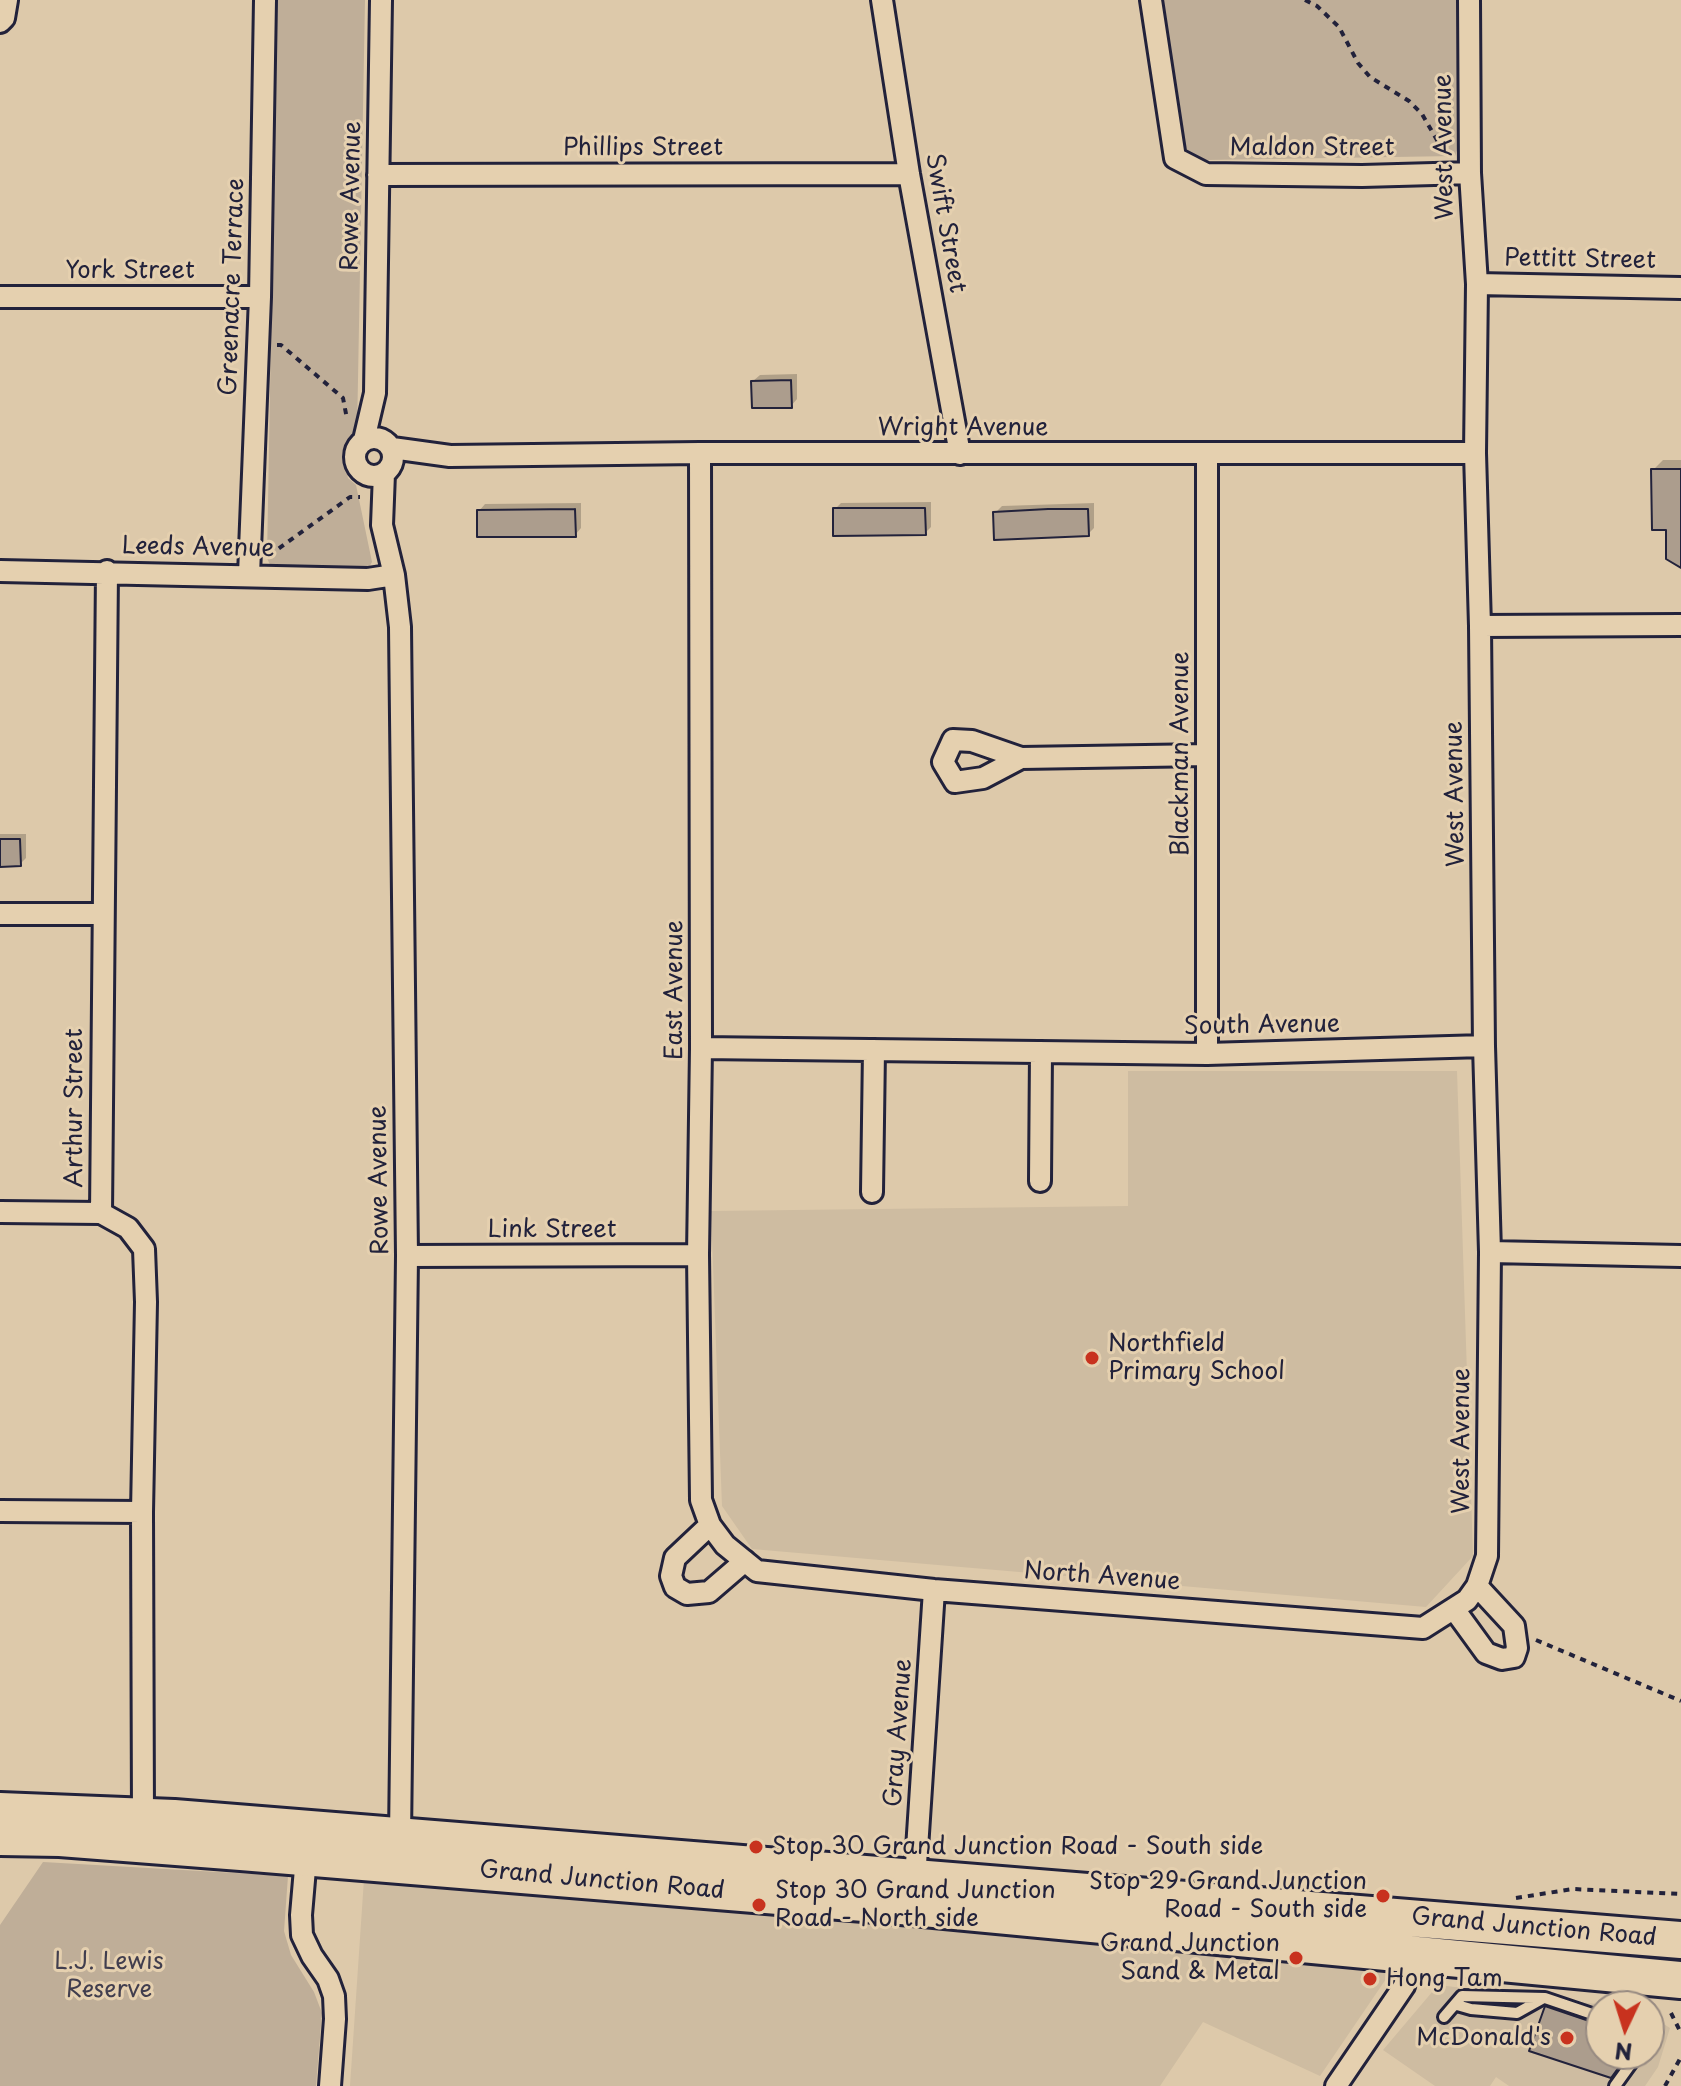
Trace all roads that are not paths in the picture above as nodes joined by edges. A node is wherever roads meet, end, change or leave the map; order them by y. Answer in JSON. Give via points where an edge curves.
{"nodes":[{"id":1,"x":7,"y":0,"type":"edge"},
{"id":2,"x":265,"y":0,"type":"edge"},
{"id":3,"x":381,"y":0,"type":"edge"},
{"id":4,"x":882,"y":0,"type":"edge"},
{"id":5,"x":1151,"y":0,"type":"edge"},
{"id":6,"x":1469,"y":0,"type":"edge"},
{"id":7,"x":0,"y":22,"type":"edge"},
{"id":8,"x":1470,"y":173,"type":"junction"},
{"id":9,"x":909,"y":174,"type":"junction"},
{"id":10,"x":378,"y":175,"type":"junction"},
{"id":11,"x":1477,"y":284,"type":"junction"},
{"id":12,"x":1681,"y":288,"type":"edge"},
{"id":13,"x":0,"y":297,"type":"edge"},
{"id":14,"x":260,"y":297,"type":"junction"},
{"id":15,"x":375,"y":393,"type":"junction"},
{"id":16,"x":364,"y":440,"type":"junction"},
{"id":17,"x":700,"y":453,"type":"junction"},
{"id":18,"x":1475,"y":453,"type":"junction"},
{"id":19,"x":960,"y":454,"type":"junction"},
{"id":20,"x":1207,"y":454,"type":"junction"},
{"id":21,"x":384,"y":460,"type":"junction"},
{"id":22,"x":0,"y":571,"type":"edge"},
{"id":23,"x":107,"y":571,"type":"junction"},
{"id":24,"x":249,"y":575,"type":"junction"},
{"id":25,"x":394,"y":575,"type":"junction"},
{"id":26,"x":1681,"y":625,"type":"edge"},
{"id":27,"x":1480,"y":626,"type":"junction"},
{"id":28,"x":1207,"y":755,"type":"junction"},
{"id":29,"x":1021,"y":758,"type":"dead end"},
{"id":30,"x":0,"y":914,"type":"edge"},
{"id":31,"x":102,"y":914,"type":"junction"},
{"id":32,"x":1484,"y":1046,"type":"junction"},
{"id":33,"x":701,"y":1048,"type":"junction"},
{"id":34,"x":874,"y":1050,"type":"junction"},
{"id":35,"x":1041,"y":1052,"type":"junction"},
{"id":36,"x":1207,"y":1054,"type":"junction"},
{"id":37,"x":1040,"y":1181,"type":"dead end"},
{"id":38,"x":872,"y":1192,"type":"dead end"},
{"id":39,"x":0,"y":1212,"type":"edge"},
{"id":40,"x":101,"y":1213,"type":"junction"},
{"id":41,"x":1490,"y":1252,"type":"junction"},
{"id":42,"x":698,"y":1255,"type":"junction"},
{"id":43,"x":407,"y":1256,"type":"junction"},
{"id":44,"x":1681,"y":1256,"type":"edge"},
{"id":45,"x":0,"y":1511,"type":"edge"},
{"id":46,"x":142,"y":1512,"type":"junction"},
{"id":47,"x":710,"y":1525,"type":"junction"},
{"id":48,"x":725,"y":1545,"type":"joint"},
{"id":49,"x":745,"y":1561,"type":"junction"},
{"id":50,"x":934,"y":1590,"type":"junction"},
{"id":51,"x":1466,"y":1598,"type":"junction"},
{"id":52,"x":0,"y":1811,"type":"edge"},
{"id":53,"x":143,"y":1817,"type":"junction"},
{"id":54,"x":0,"y":1837,"type":"edge"},
{"id":55,"x":400,"y":1837,"type":"junction"},
{"id":56,"x":307,"y":1843,"type":"junction"},
{"id":57,"x":565,"y":1864,"type":"junction"},
{"id":58,"x":914,"y":1893,"type":"junction"},
{"id":59,"x":1414,"y":1936,"type":"junction"},
{"id":60,"x":1681,"y":1940,"type":"edge"},
{"id":61,"x":1676,"y":1996,"type":"edge"},
{"id":62,"x":1585,"y":2012,"type":"edge"},
{"id":63,"x":1444,"y":2017,"type":"dead end"},
{"id":64,"x":330,"y":2086,"type":"edge"},
{"id":65,"x":1336,"y":2086,"type":"edge"}],
"edges":[{"from":1,"to":7,"type":"street"},
{"from":2,"to":14,"type":"street","name":"Greenacre Terrace"},
{"from":3,"to":10,"type":"street","name":"Rowe Avenue"},
{"from":4,"to":9,"type":"street","name":"Swift Street"},
{"from":5,"to":8,"type":"street","name":"Maldon Street","via":[[1175,158],[1206,174]]},
{"from":6,"to":8,"type":"street","name":"West Avenue"},
{"from":8,"to":11,"type":"street","name":"West Avenue"},
{"from":9,"to":10,"type":"street","name":"Phillips Street"},
{"from":9,"to":19,"type":"street","name":"Swift Street"},
{"from":10,"to":15,"type":"street","name":"Rowe Avenue"},
{"from":11,"to":12,"type":"street","name":"Pettitt Street"},
{"from":11,"to":18,"type":"street","name":"West Avenue"},
{"from":13,"to":14,"type":"street","name":"York Street"},
{"from":14,"to":24,"type":"street","name":"Greenacre Terrace"},
{"from":15,"to":16,"type":"street","name":"Rowe Avenue"},
{"from":15,"to":21,"type":"street","name":"Rowe Avenue"},
{"from":16,"to":21,"type":"street","name":"Wright Avenue","via":[[374,437]]},
{"from":16,"to":21,"type":"street","name":"Rowe Avenue","via":[[358,445],[356,465]]},
{"from":17,"to":19,"type":"street","name":"Wright Avenue"},
{"from":17,"to":21,"type":"street","name":"Wright Avenue"},
{"from":17,"to":33,"type":"street","name":"East Avenue"},
{"from":18,"to":20,"type":"street","name":"Wright Avenue"},
{"from":18,"to":27,"type":"street","name":"West Avenue"},
{"from":19,"to":20,"type":"street","name":"Wright Avenue"},
{"from":20,"to":28,"type":"street","name":"Blackman Avenue"},
{"from":21,"to":25,"type":"street","name":"Rowe Avenue","via":[[382,525]]},
{"from":22,"to":23,"type":"street","name":"Leeds Avenue"},
{"from":23,"to":24,"type":"street","name":"Leeds Avenue"},
{"from":23,"to":31,"type":"street","name":"Arthur Street"},
{"from":24,"to":25,"type":"street","name":"Leeds Avenue"},
{"from":25,"to":43,"type":"street","name":"Rowe Avenue","via":[[400,627]]},
{"from":26,"to":27,"type":"street"},
{"from":27,"to":32,"type":"street","name":"West Avenue"},
{"from":28,"to":29,"type":"street"},
{"from":28,"to":36,"type":"street","name":"Blackman Avenue"},
{"from":30,"to":31,"type":"street"},
{"from":31,"to":40,"type":"street","name":"Arthur Street"},
{"from":32,"to":36,"type":"street","name":"South Avenue"},
{"from":32,"to":41,"type":"street","name":"West Avenue"},
{"from":33,"to":34,"type":"street","name":"South Avenue"},
{"from":33,"to":42,"type":"street","name":"East Avenue"},
{"from":34,"to":35,"type":"street","name":"South Avenue"},
{"from":34,"to":38,"type":"street"},
{"from":35,"to":36,"type":"street","name":"South Avenue"},
{"from":35,"to":37,"type":"street"},
{"from":39,"to":40,"type":"street"},
{"from":40,"to":46,"type":"street","name":"Arthur Street","via":[[128,1228],[144,1249]]},
{"from":41,"to":44,"type":"street"},
{"from":41,"to":51,"type":"street","name":"West Avenue","via":[[1487,1556]]},
{"from":42,"to":43,"type":"street","name":"Link Street"},
{"from":42,"to":47,"type":"street","name":"East Avenue","via":[[701,1500]]},
{"from":43,"to":55,"type":"street","name":"Rowe Avenue"},
{"from":45,"to":46,"type":"street"},
{"from":46,"to":53,"type":"street","name":"Arthur Street"},
{"from":47,"to":48,"type":"street","name":"East Avenue"},
{"from":47,"to":49,"type":"street","via":[[675,1558],[675,1587],[687,1594],[709,1592]]},
{"from":48,"to":49,"type":"street","name":"North Avenue"},
{"from":49,"to":50,"type":"street","name":"North Avenue","via":[[757,1571]]},
{"from":50,"to":51,"type":"street","name":"North Avenue","via":[[1423,1628]]},
{"from":50,"to":58,"type":"street","name":"Gray Avenue"},
{"from":51,"to":51,"type":"street","via":[[1486,1653],[1514,1657],[1514,1626]]},
{"from":52,"to":53,"type":"highway","name":"Grand Junction Road"},
{"from":53,"to":56,"type":"highway","name":"Grand Junction Road"},
{"from":54,"to":56,"type":"highway","name":"Grand Junction Road"},
{"from":55,"to":56,"type":"highway","name":"Grand Junction Road"},
{"from":55,"to":57,"type":"highway","name":"Grand Junction Road"},
{"from":56,"to":57,"type":"highway","name":"Grand Junction Road"},
{"from":56,"to":64,"type":"street","via":[[302,1935],[334,1996]]},
{"from":57,"to":58,"type":"highway","name":"Grand Junction Road"},
{"from":58,"to":59,"type":"highway","name":"Grand Junction Road"},
{"from":59,"to":60,"type":"highway","name":"Grand Junction Road"},
{"from":59,"to":61,"type":"highway","name":"Grand Junction Road"},
{"from":59,"to":65,"type":"street","via":[[1404,1986]]},
{"from":62,"to":63,"type":"lane","via":[[1545,1998],[1462,1996]]}]}
